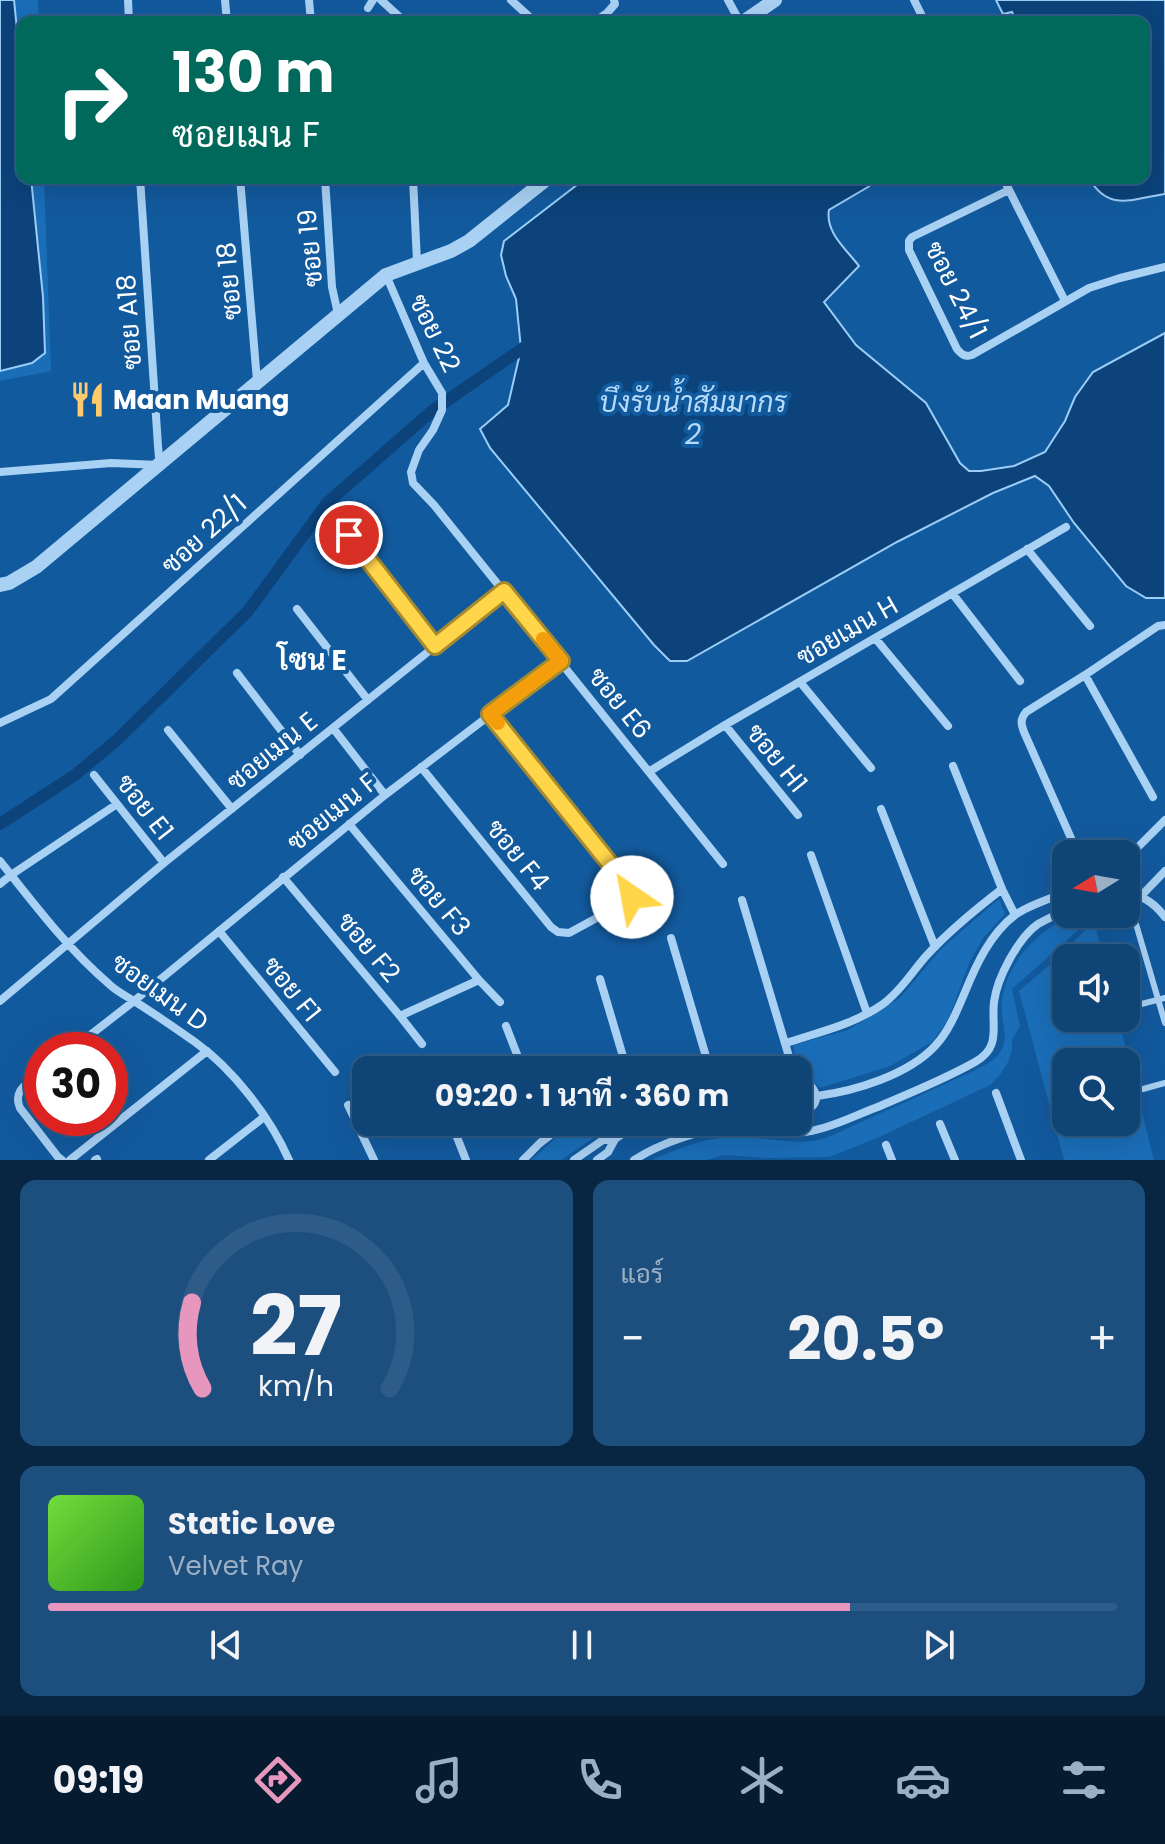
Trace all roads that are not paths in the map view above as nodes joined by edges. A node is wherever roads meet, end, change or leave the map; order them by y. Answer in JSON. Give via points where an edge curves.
{"nodes":[{"id":1,"x":381,"y":0,"type":"edge"},
{"id":2,"x":511,"y":0,"type":"edge"},
{"id":3,"x":775,"y":0,"type":"edge"},
{"id":4,"x":398,"y":16,"type":"edge"},
{"id":5,"x":528,"y":16,"type":"edge"},
{"id":6,"x":750,"y":16,"type":"edge"},
{"id":7,"x":140,"y":184,"type":"edge"},
{"id":8,"x":241,"y":184,"type":"edge"},
{"id":9,"x":325,"y":184,"type":"edge"},
{"id":10,"x":413,"y":184,"type":"edge"},
{"id":11,"x":540,"y":184,"type":"edge"},
{"id":12,"x":1006,"y":184,"type":"edge"},
{"id":13,"x":1009,"y":190,"type":"junction"},
{"id":14,"x":417,"y":262,"type":"junction"},
{"id":15,"x":1165,"y":267,"type":"edge"},
{"id":16,"x":386,"y":275,"type":"junction"},
{"id":17,"x":1065,"y":301,"type":"junction"},
{"id":18,"x":338,"y":314,"type":"junction"},
{"id":19,"x":424,"y":363,"type":"junction"},
{"id":20,"x":258,"y":382,"type":"junction"},
{"id":21,"x":442,"y":410,"type":"joint"},
{"id":22,"x":161,"y":463,"type":"junction"},
{"id":23,"x":0,"y":472,"type":"edge"},
{"id":24,"x":1066,"y":527,"type":"dead end"},
{"id":25,"x":349,"y":535,"type":"dead end"},
{"id":26,"x":1027,"y":549,"type":"junction"},
{"id":27,"x":0,"y":585,"type":"edge"},
{"id":28,"x":504,"y":591,"type":"junction"},
{"id":29,"x":952,"y":593,"type":"junction"},
{"id":30,"x":297,"y":609,"type":"dead end"},
{"id":31,"x":1165,"y":625,"type":"edge"},
{"id":32,"x":1090,"y":626,"type":"dead end"},
{"id":33,"x":875,"y":638,"type":"junction"},
{"id":34,"x":435,"y":646,"type":"junction"},
{"id":35,"x":561,"y":661,"type":"junction"},
{"id":36,"x":237,"y":673,"type":"dead end"},
{"id":37,"x":1085,"y":675,"type":"junction"},
{"id":38,"x":1020,"y":681,"type":"dead end"},
{"id":39,"x":800,"y":682,"type":"junction"},
{"id":40,"x":368,"y":700,"type":"junction"},
{"id":41,"x":490,"y":714,"type":"junction"},
{"id":42,"x":1,"y":721,"type":"edge"},
{"id":43,"x":725,"y":725,"type":"junction"},
{"id":44,"x":948,"y":726,"type":"dead end"},
{"id":45,"x":333,"y":728,"type":"junction"},
{"id":46,"x":168,"y":730,"type":"dead end"},
{"id":47,"x":300,"y":755,"type":"junction"},
{"id":48,"x":953,"y":766,"type":"dead end"},
{"id":49,"x":421,"y":767,"type":"junction"},
{"id":50,"x":871,"y":768,"type":"dead end"},
{"id":51,"x":650,"y":771,"type":"junction"},
{"id":52,"x":94,"y":775,"type":"dead end"},
{"id":53,"x":385,"y":795,"type":"junction"},
{"id":54,"x":1153,"y":797,"type":"dead end"},
{"id":55,"x":117,"y":804,"type":"junction"},
{"id":56,"x":232,"y":809,"type":"junction"},
{"id":57,"x":881,"y":809,"type":"dead end"},
{"id":58,"x":798,"y":815,"type":"dead end"},
{"id":59,"x":1165,"y":820,"type":"edge"},
{"id":60,"x":349,"y":824,"type":"junction"},
{"id":61,"x":1072,"y":840,"type":"edge"},
{"id":62,"x":1140,"y":845,"type":"edge"},
{"id":63,"x":811,"y":855,"type":"dead end"},
{"id":64,"x":0,"y":861,"type":"edge"},
{"id":65,"x":164,"y":863,"type":"junction"},
{"id":66,"x":723,"y":864,"type":"dead end"},
{"id":67,"x":1165,"y":871,"type":"edge"},
{"id":68,"x":11,"y":875,"type":"junction"},
{"id":69,"x":283,"y":877,"type":"junction"},
{"id":70,"x":0,"y":884,"type":"edge"},
{"id":71,"x":1002,"y":889,"type":"junction"},
{"id":72,"x":1140,"y":897,"type":"joint"},
{"id":73,"x":1052,"y":898,"type":"edge"},
{"id":74,"x":742,"y":900,"type":"dead end"},
{"id":75,"x":1015,"y":915,"type":"junction"},
{"id":76,"x":1165,"y":917,"type":"edge"},
{"id":77,"x":1052,"y":918,"type":"edge"},
{"id":78,"x":1137,"y":928,"type":"edge"},
{"id":79,"x":219,"y":931,"type":"junction"},
{"id":80,"x":671,"y":938,"type":"dead end"},
{"id":81,"x":67,"y":943,"type":"junction"},
{"id":82,"x":935,"y":947,"type":"junction"},
{"id":83,"x":600,"y":979,"type":"dead end"},
{"id":84,"x":479,"y":980,"type":"junction"},
{"id":85,"x":1162,"y":999,"type":"edge"},
{"id":86,"x":0,"y":1001,"type":"edge"},
{"id":87,"x":134,"y":1001,"type":"junction"},
{"id":88,"x":500,"y":1002,"type":"dead end"},
{"id":89,"x":1140,"y":1004,"type":"edge"},
{"id":90,"x":867,"y":1013,"type":"junction"},
{"id":91,"x":400,"y":1016,"type":"junction"},
{"id":92,"x":1165,"y":1023,"type":"edge"},
{"id":93,"x":506,"y":1026,"type":"dead end"},
{"id":94,"x":94,"y":1032,"type":"edge"},
{"id":95,"x":786,"y":1043,"type":"junction"},
{"id":96,"x":422,"y":1044,"type":"dead end"},
{"id":97,"x":207,"y":1051,"type":"junction"},
{"id":98,"x":518,"y":1056,"type":"edge"},
{"id":99,"x":623,"y":1056,"type":"edge"},
{"id":100,"x":706,"y":1056,"type":"edge"},
{"id":101,"x":789,"y":1056,"type":"edge"},
{"id":102,"x":335,"y":1072,"type":"dead end"},
{"id":103,"x":1165,"y":1083,"type":"edge"},
{"id":104,"x":24,"y":1086,"type":"edge"},
{"id":105,"x":812,"y":1087,"type":"edge"},
{"id":106,"x":1143,"y":1089,"type":"dead end"},
{"id":107,"x":996,"y":1093,"type":"dead end"},
{"id":108,"x":817,"y":1096,"type":"junction"},
{"id":109,"x":348,"y":1105,"type":"dead end"},
{"id":110,"x":812,"y":1106,"type":"edge"},
{"id":111,"x":24,"y":1113,"type":"edge"},
{"id":112,"x":264,"y":1117,"type":"junction"},
{"id":113,"x":940,"y":1124,"type":"dead end"},
{"id":114,"x":42,"y":1136,"type":"edge"},
{"id":115,"x":457,"y":1136,"type":"edge"},
{"id":116,"x":549,"y":1136,"type":"edge"},
{"id":117,"x":619,"y":1136,"type":"edge"},
{"id":118,"x":615,"y":1139,"type":"junction"},
{"id":119,"x":886,"y":1145,"type":"dead end"},
{"id":120,"x":62,"y":1160,"type":"edge"},
{"id":121,"x":70,"y":1160,"type":"edge"},
{"id":122,"x":209,"y":1160,"type":"edge"},
{"id":123,"x":289,"y":1160,"type":"edge"},
{"id":124,"x":374,"y":1160,"type":"edge"},
{"id":125,"x":466,"y":1160,"type":"edge"},
{"id":126,"x":523,"y":1160,"type":"edge"},
{"id":127,"x":574,"y":1160,"type":"edge"},
{"id":128,"x":597,"y":1160,"type":"edge"},
{"id":129,"x":634,"y":1160,"type":"edge"},
{"id":130,"x":892,"y":1160,"type":"edge"},
{"id":131,"x":955,"y":1160,"type":"edge"},
{"id":132,"x":1021,"y":1160,"type":"edge"}],
"edges":[{"from":1,"to":4,"type":"street"},
{"from":2,"to":5,"type":"street"},
{"from":3,"to":6,"type":"street"},
{"from":7,"to":22,"type":"street","name":"ซอย A18"},
{"from":8,"to":20,"type":"street","name":"ซอย 18"},
{"from":9,"to":18,"type":"street","name":"ซอย 19"},
{"from":10,"to":14,"type":"street"},
{"from":11,"to":14,"type":"street","via":[[469,241]]},
{"from":12,"to":13,"type":"street"},
{"from":13,"to":17,"type":"street"},
{"from":13,"to":17,"type":"street","name":"ซอย 24/1","via":[[909,241],[957,349],[972,355]]},
{"from":14,"to":16,"type":"street"},
{"from":15,"to":17,"type":"street","via":[[1089,288]]},
{"from":16,"to":18,"type":"street"},
{"from":16,"to":19,"type":"street","name":"ซอย 22"},
{"from":18,"to":20,"type":"street"},
{"from":19,"to":21,"type":"street","name":"ซอย 22","via":[[442,394]]},
{"from":19,"to":42,"type":"street","name":"ซอย 22/1","via":[[51,699]]},
{"from":20,"to":22,"type":"street"},
{"from":21,"to":28,"type":"street","name":"ซอย E6","via":[[419,450],[413,483]]},
{"from":22,"to":23,"type":"street"},
{"from":22,"to":27,"type":"street","via":[[36,567]]},
{"from":24,"to":26,"type":"street","name":"ซอยเมน H"},
{"from":25,"to":34,"type":"street"},
{"from":26,"to":29,"type":"street","name":"ซอยเมน H"},
{"from":26,"to":32,"type":"street"},
{"from":28,"to":34,"type":"street","name":"ซอยเมน E"},
{"from":28,"to":35,"type":"street","name":"ซอย E6"},
{"from":29,"to":33,"type":"street","name":"ซอยเมน H"},
{"from":29,"to":38,"type":"street"},
{"from":30,"to":40,"type":"street"},
{"from":31,"to":37,"type":"street"},
{"from":33,"to":39,"type":"street","name":"ซอยเมน H"},
{"from":33,"to":44,"type":"street"},
{"from":34,"to":40,"type":"street","name":"ซอยเมน E"},
{"from":35,"to":41,"type":"street","name":"ซอยเมน F"},
{"from":35,"to":51,"type":"street","name":"ซอย E6"},
{"from":36,"to":47,"type":"street"},
{"from":37,"to":54,"type":"street"},
{"from":37,"to":61,"type":"street","via":[[1026,712],[1021,723]]},
{"from":39,"to":43,"type":"street","name":"ซอยเมน H"},
{"from":39,"to":50,"type":"street"},
{"from":40,"to":45,"type":"street","name":"ซอยเมน E"},
{"from":41,"to":49,"type":"street","name":"ซอยเมน F"},
{"from":41,"to":49,"type":"street","name":"ซอย F4","via":[[631,892],[628,901],[569,933],[558,932]]},
{"from":43,"to":51,"type":"street","name":"ซอยเมน H"},
{"from":43,"to":58,"type":"street","name":"ซอย H1"},
{"from":45,"to":47,"type":"street","name":"ซอยเมน E"},
{"from":45,"to":53,"type":"street"},
{"from":46,"to":56,"type":"street"},
{"from":47,"to":56,"type":"street","name":"ซอยเมน E"},
{"from":48,"to":71,"type":"street"},
{"from":49,"to":53,"type":"street","name":"ซอยเมน F"},
{"from":51,"to":66,"type":"street","name":"ซอย E6"},
{"from":52,"to":55,"type":"street","name":"ซอย E1"},
{"from":53,"to":60,"type":"street","name":"ซอยเมน F"},
{"from":55,"to":65,"type":"street","name":"ซอย E1"},
{"from":55,"to":68,"type":"street"},
{"from":56,"to":65,"type":"street","name":"ซอยเมน E"},
{"from":57,"to":82,"type":"street"},
{"from":59,"to":62,"type":"street"},
{"from":60,"to":69,"type":"street","name":"ซอยเมน F"},
{"from":60,"to":84,"type":"street","name":"ซอย F3"},
{"from":63,"to":90,"type":"street"},
{"from":64,"to":68,"type":"street","name":"ซอยเมน D"},
{"from":65,"to":81,"type":"street","name":"ซอยเมน E"},
{"from":67,"to":72,"type":"street"},
{"from":68,"to":70,"type":"street"},
{"from":68,"to":81,"type":"street","name":"ซอยเมน D"},
{"from":69,"to":79,"type":"street","name":"ซอยเมน F"},
{"from":69,"to":91,"type":"street","name":"ซอย F2"},
{"from":71,"to":75,"type":"street"},
{"from":71,"to":82,"type":"street"},
{"from":72,"to":76,"type":"street"},
{"from":73,"to":75,"type":"street"},
{"from":74,"to":95,"type":"street"},
{"from":75,"to":108,"type":"street","via":[[974,969],[949,1029],[934,1048],[876,1081]]},
{"from":77,"to":129,"type":"street","via":[[1036,925],[1000,977],[993,1003],[994,1042],[979,1060],[814,1131],[703,1132]]},
{"from":78,"to":85,"type":"lane"},
{"from":79,"to":87,"type":"street","name":"ซอยเมน F"},
{"from":79,"to":102,"type":"street","name":"ซอย F1"},
{"from":80,"to":100,"type":"street"},
{"from":81,"to":86,"type":"street","name":"ซอยเมน E"},
{"from":81,"to":87,"type":"street","name":"ซอยเมน D"},
{"from":82,"to":90,"type":"street","via":[[901,989]]},
{"from":83,"to":99,"type":"street"},
{"from":84,"to":88,"type":"street","name":"ซอย F3"},
{"from":84,"to":91,"type":"street"},
{"from":85,"to":89,"type":"lane"},
{"from":85,"to":92,"type":"lane"},
{"from":87,"to":94,"type":"street","name":"ซอยเมน F"},
{"from":87,"to":97,"type":"street","name":"ซอยเมน D"},
{"from":90,"to":95,"type":"street"},
{"from":91,"to":96,"type":"street","name":"ซอย F2"},
{"from":93,"to":98,"type":"street"},
{"from":95,"to":101,"type":"street"},
{"from":97,"to":112,"type":"street","name":"ซอยเมน D"},
{"from":97,"to":121,"type":"street"},
{"from":103,"to":106,"type":"lane"},
{"from":104,"to":111,"type":"street","via":[[17,1094]]},
{"from":105,"to":108,"type":"street"},
{"from":107,"to":132,"type":"street"},
{"from":108,"to":110,"type":"street"},
{"from":109,"to":124,"type":"street"},
{"from":112,"to":122,"type":"street"},
{"from":112,"to":123,"type":"street","name":"ซอยเมน D"},
{"from":113,"to":131,"type":"street"},
{"from":114,"to":120,"type":"street"},
{"from":115,"to":125,"type":"street"},
{"from":116,"to":126,"type":"street"},
{"from":117,"to":118,"type":"street"},
{"from":118,"to":127,"type":"street","via":[[603,1140]]},
{"from":118,"to":128,"type":"street"},
{"from":119,"to":130,"type":"street"}]}
